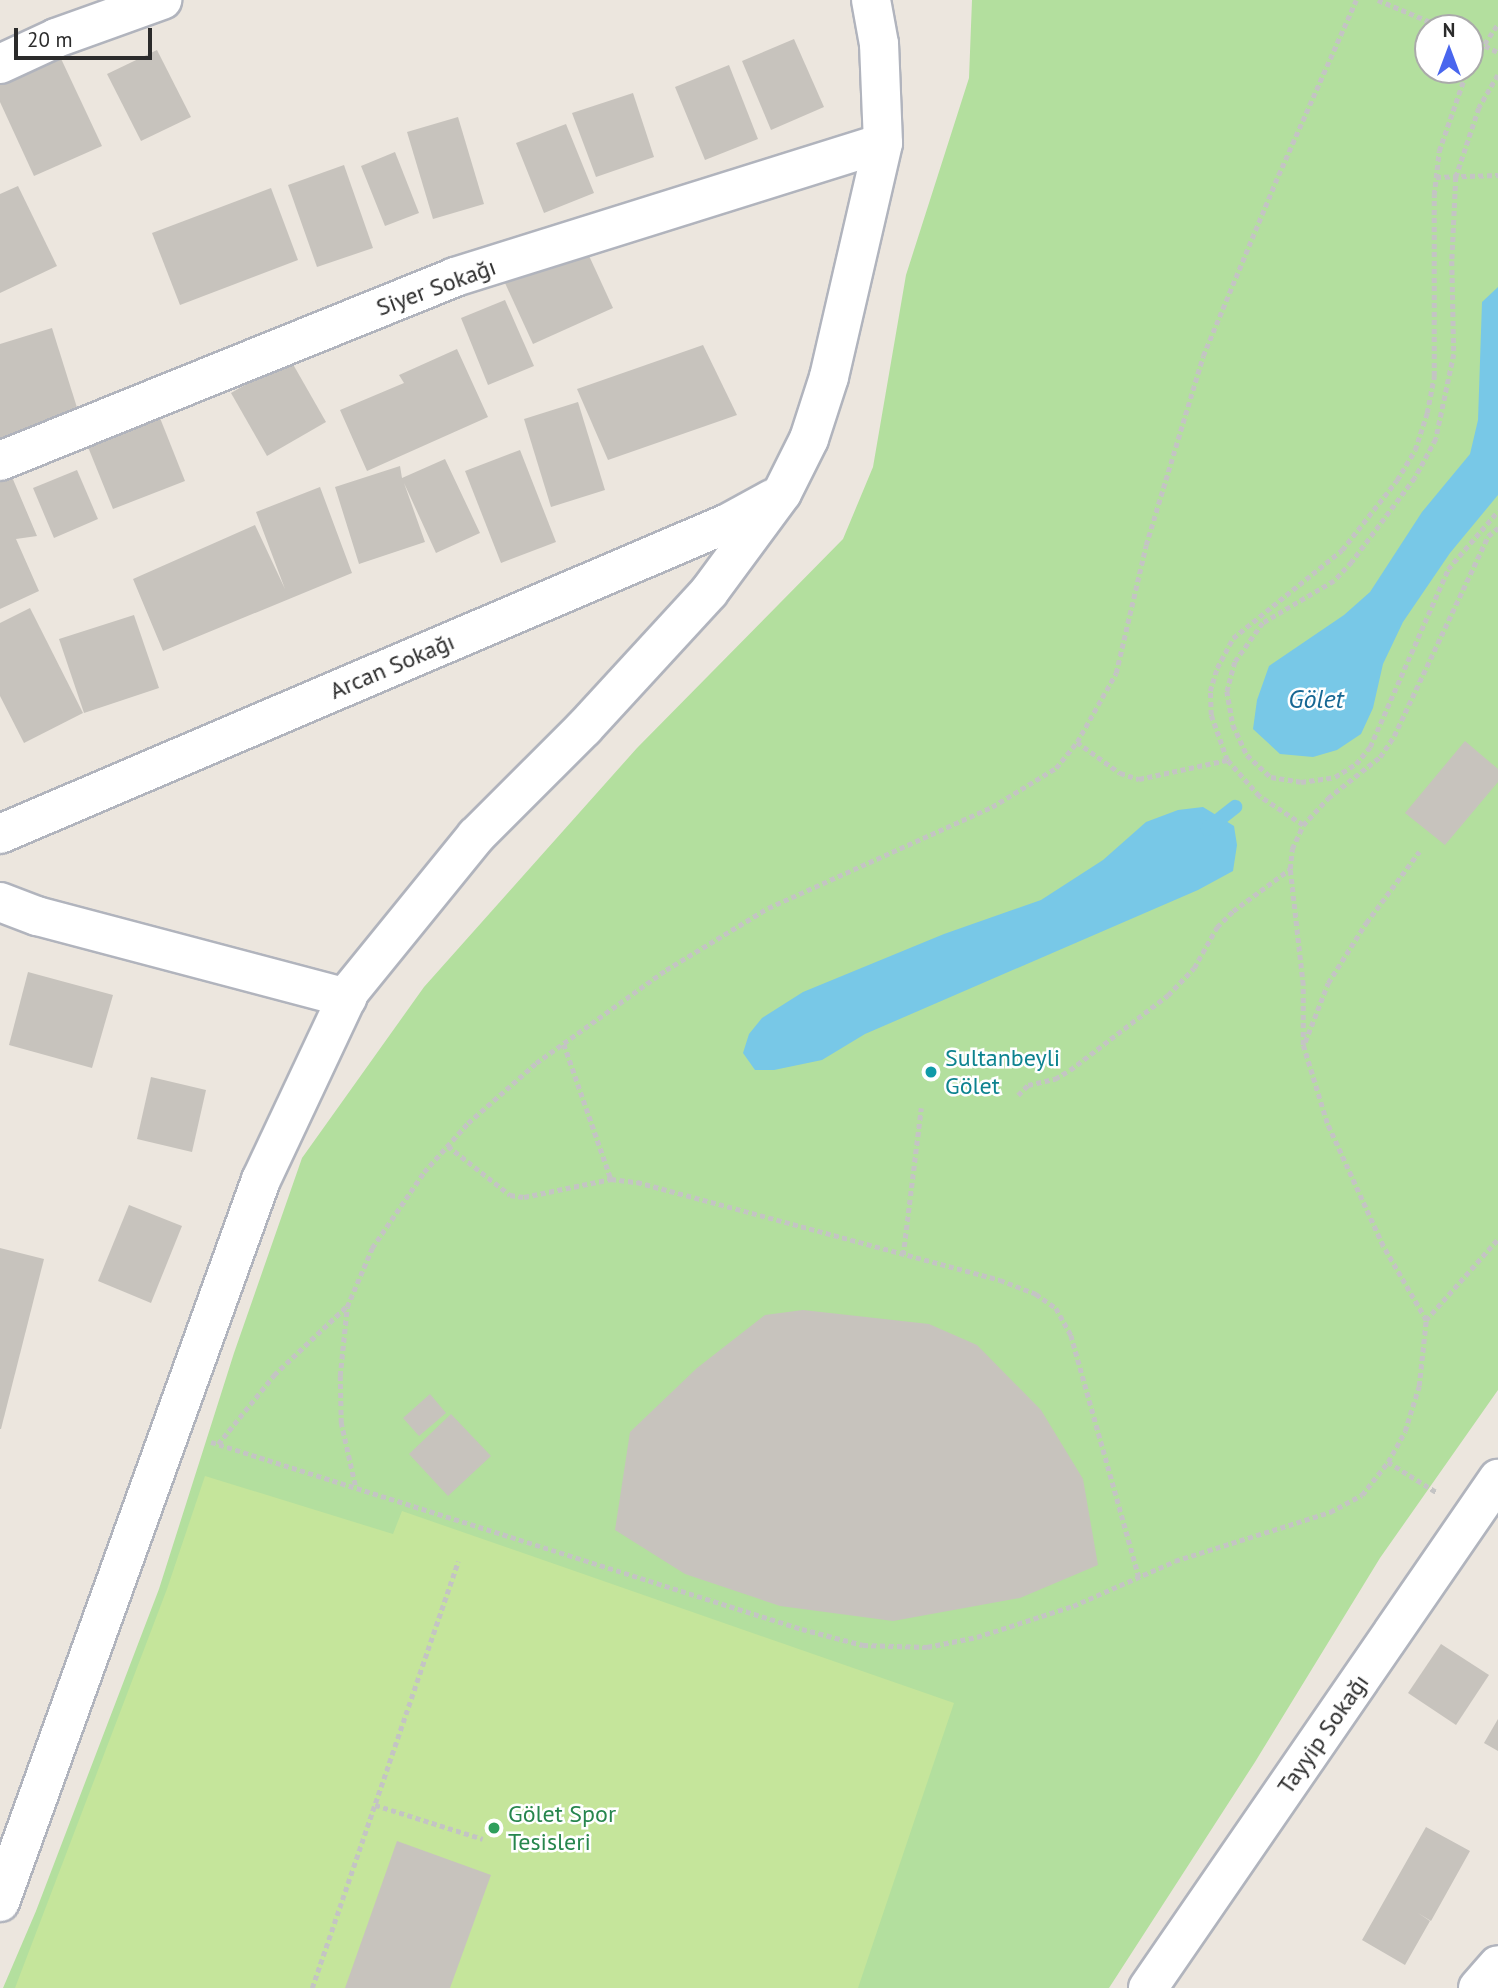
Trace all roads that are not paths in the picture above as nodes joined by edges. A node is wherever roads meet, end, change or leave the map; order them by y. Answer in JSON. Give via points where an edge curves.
{"nodes":[{"id":1,"x":162,"y":0,"type":"edge"},
{"id":2,"x":871,"y":0,"type":"edge"},
{"id":3,"x":0,"y":64,"type":"edge"},
{"id":4,"x":883,"y":143,"type":"junction"},
{"id":5,"x":0,"y":461,"type":"edge"},
{"id":6,"x":782,"y":493,"type":"junction"},
{"id":7,"x":0,"y":834,"type":"edge"},
{"id":8,"x":0,"y":902,"type":"edge"},
{"id":9,"x":346,"y":998,"type":"junction"},
{"id":10,"x":1498,"y":1479,"type":"edge"},
{"id":11,"x":0,"y":1902,"type":"edge"},
{"id":12,"x":1498,"y":1965,"type":"edge"},
{"id":13,"x":1148,"y":1988,"type":"edge"},
{"id":14,"x":1478,"y":1988,"type":"edge"}],
"edges":[{"from":1,"to":3,"type":"street","via":[[56,38]]},
{"from":2,"to":4,"type":"street","via":[[879,44]]},
{"from":4,"to":5,"type":"street","name":"Siyer Sokağı","via":[[455,277]]},
{"from":4,"to":6,"type":"street","via":[[829,377],[809,439]]},
{"from":6,"to":7,"type":"street","name":"Arcan Sokağı","via":[[728,523]]},
{"from":6,"to":9,"type":"street","via":[[709,592],[584,728],[476,836]]},
{"from":8,"to":9,"type":"street","via":[[37,916]]},
{"from":9,"to":11,"type":"street","via":[[261,1180]]},
{"from":10,"to":13,"type":"street","name":"Tayyip Sokağı"},
{"from":12,"to":14,"type":"street"}]}
